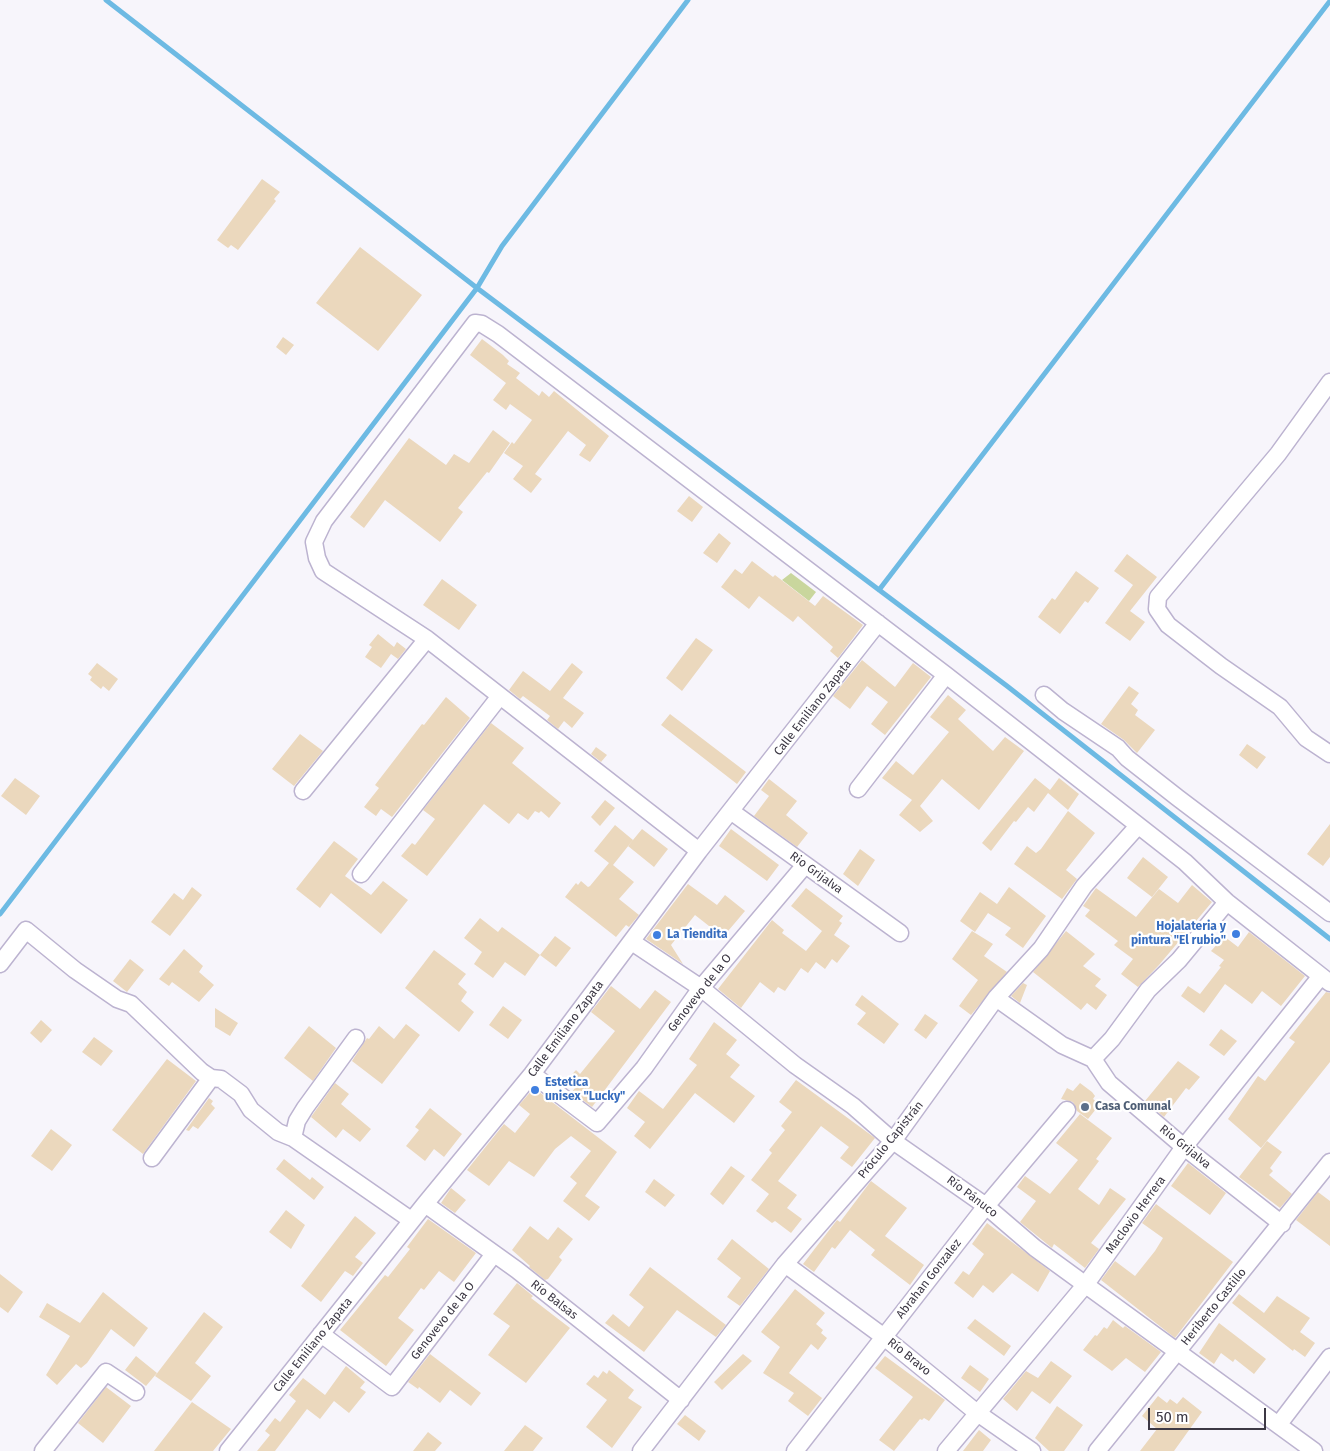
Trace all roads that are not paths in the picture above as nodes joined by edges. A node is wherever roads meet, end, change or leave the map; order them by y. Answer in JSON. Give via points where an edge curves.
{"nodes":[{"id":1,"x":1330,"y":382,"type":"edge"},
{"id":2,"x":878,"y":623,"type":"junction"},
{"id":3,"x":427,"y":639,"type":"junction"},
{"id":4,"x":946,"y":675,"type":"junction"},
{"id":5,"x":1044,"y":695,"type":"dead end"},
{"id":6,"x":500,"y":696,"type":"junction"},
{"id":7,"x":1330,"y":754,"type":"edge"},
{"id":8,"x":858,"y":789,"type":"dead end"},
{"id":9,"x":303,"y":791,"type":"dead end"},
{"id":10,"x":732,"y":812,"type":"junction"},
{"id":11,"x":1137,"y":827,"type":"junction"},
{"id":12,"x":699,"y":851,"type":"junction"},
{"id":13,"x":805,"y":865,"type":"junction"},
{"id":14,"x":361,"y":874,"type":"dead end"},
{"id":15,"x":1227,"y":902,"type":"junction"},
{"id":16,"x":1330,"y":913,"type":"edge"},
{"id":17,"x":900,"y":933,"type":"dead end"},
{"id":18,"x":632,"y":942,"type":"junction"},
{"id":19,"x":0,"y":964,"type":"edge"},
{"id":20,"x":1326,"y":979,"type":"edge"},
{"id":21,"x":701,"y":988,"type":"junction"},
{"id":22,"x":996,"y":998,"type":"junction"},
{"id":23,"x":356,"y":1038,"type":"dead end"},
{"id":24,"x":1093,"y":1059,"type":"junction"},
{"id":25,"x":532,"y":1074,"type":"junction"},
{"id":26,"x":211,"y":1078,"type":"junction"},
{"id":27,"x":1067,"y":1110,"type":"dead end"},
{"id":28,"x":293,"y":1138,"type":"junction"},
{"id":29,"x":893,"y":1141,"type":"junction"},
{"id":30,"x":1184,"y":1147,"type":"junction"},
{"id":31,"x":152,"y":1158,"type":"dead end"},
{"id":32,"x":1330,"y":1162,"type":"edge"},
{"id":33,"x":425,"y":1204,"type":"junction"},
{"id":34,"x":986,"y":1206,"type":"junction"},
{"id":35,"x":411,"y":1220,"type":"junction"},
{"id":36,"x":1282,"y":1224,"type":"junction"},
{"id":37,"x":494,"y":1254,"type":"junction"},
{"id":38,"x":785,"y":1264,"type":"junction"},
{"id":39,"x":1086,"y":1284,"type":"junction"},
{"id":40,"x":321,"y":1334,"type":"junction"},
{"id":41,"x":884,"y":1337,"type":"junction"},
{"id":42,"x":1178,"y":1352,"type":"junction"},
{"id":43,"x":1330,"y":1357,"type":"edge"},
{"id":44,"x":136,"y":1392,"type":"dead end"},
{"id":45,"x":681,"y":1400,"type":"junction"},
{"id":46,"x":976,"y":1412,"type":"junction"},
{"id":47,"x":1279,"y":1424,"type":"junction"},
{"id":48,"x":43,"y":1451,"type":"edge"},
{"id":49,"x":228,"y":1451,"type":"edge"},
{"id":50,"x":641,"y":1451,"type":"edge"},
{"id":51,"x":795,"y":1451,"type":"edge"},
{"id":52,"x":946,"y":1451,"type":"edge"},
{"id":53,"x":1032,"y":1451,"type":"edge"},
{"id":54,"x":1097,"y":1451,"type":"edge"},
{"id":55,"x":1314,"y":1451,"type":"edge"}],
"edges":[{"from":1,"to":7,"type":"street","via":[[1278,454],[1158,598],[1157,609],[1168,625],[1280,707],[1306,738]]},
{"from":2,"to":3,"type":"street","via":[[498,334],[475,323],[324,521],[314,542],[323,571]]},
{"from":2,"to":4,"type":"street"},
{"from":2,"to":10,"type":"street","name":"Calle Emiliano Zapata"},
{"from":3,"to":6,"type":"street"},
{"from":3,"to":9,"type":"street"},
{"from":4,"to":8,"type":"street"},
{"from":4,"to":11,"type":"street"},
{"from":5,"to":16,"type":"street","via":[[1118,748],[1163,787]]},
{"from":6,"to":12,"type":"street"},
{"from":6,"to":14,"type":"street"},
{"from":10,"to":12,"type":"street","name":"Calle Emiliano Zapata"},
{"from":10,"to":13,"type":"street","name":"Rio Grijalva"},
{"from":11,"to":15,"type":"street","via":[[1185,862]]},
{"from":11,"to":22,"type":"street","name":"Próculo Capistrán","via":[[1084,886],[1041,949]]},
{"from":12,"to":18,"type":"street","name":"Calle Emiliano Zapata"},
{"from":13,"to":17,"type":"street","name":"Rio Grijalva"},
{"from":13,"to":21,"type":"street","name":"Genovevo de la O"},
{"from":15,"to":20,"type":"street"},
{"from":15,"to":24,"type":"street","via":[[1180,960],[1148,990]]},
{"from":18,"to":21,"type":"street","name":"Río Pánuco"},
{"from":18,"to":25,"type":"street","name":"Calle Emiliano Zapata"},
{"from":19,"to":26,"type":"street","via":[[26,930],[75,970],[117,999],[131,1004]]},
{"from":20,"to":30,"type":"street","name":"Maclovio Herrera"},
{"from":21,"to":25,"type":"street","name":"Genovevo de la O","via":[[644,1068],[597,1123]]},
{"from":21,"to":29,"type":"street","name":"Río Pánuco"},
{"from":22,"to":24,"type":"street","via":[[1062,1045]]},
{"from":22,"to":29,"type":"street","name":"Próculo Capistrán"},
{"from":23,"to":28,"type":"street","via":[[305,1108],[297,1121]]},
{"from":24,"to":30,"type":"street","name":"Rio Grijalva","via":[[1109,1084]]},
{"from":25,"to":33,"type":"street","name":"Calle Emiliano Zapata"},
{"from":26,"to":28,"type":"street","via":[[222,1080],[240,1094],[264,1121]]},
{"from":26,"to":31,"type":"street"},
{"from":27,"to":34,"type":"street","name":"Abrahan Gonzalez"},
{"from":28,"to":35,"type":"street"},
{"from":29,"to":34,"type":"street","name":"Río Pánuco"},
{"from":29,"to":38,"type":"street","name":"Próculo Capistrán"},
{"from":30,"to":36,"type":"street","name":"Rio Grijalva"},
{"from":30,"to":39,"type":"street","name":"Maclovio Herrera"},
{"from":32,"to":36,"type":"street","name":"Heriberto Castillo"},
{"from":33,"to":35,"type":"street","name":"Calle Emiliano Zapata"},
{"from":33,"to":37,"type":"street","name":"Río Balsas"},
{"from":34,"to":39,"type":"street","name":"Río Pánuco","via":[[1035,1248]]},
{"from":34,"to":41,"type":"street","name":"Abrahan Gonzalez"},
{"from":35,"to":40,"type":"street","name":"Calle Emiliano Zapata"},
{"from":36,"to":42,"type":"street","name":"Heriberto Castillo"},
{"from":37,"to":40,"type":"street","name":"Genovevo de la O","via":[[392,1387]]},
{"from":37,"to":45,"type":"street","name":"Río Balsas"},
{"from":38,"to":41,"type":"street","name":"Río Bravo"},
{"from":38,"to":45,"type":"street","name":"Próculo Capistrán"},
{"from":39,"to":42,"type":"street","name":"Río Pánuco"},
{"from":39,"to":46,"type":"street","name":"Maclovio Herrera"},
{"from":40,"to":49,"type":"street","name":"Calle Emiliano Zapata"},
{"from":41,"to":46,"type":"street","name":"Río Bravo"},
{"from":41,"to":51,"type":"street","name":"Abrahan Gonzalez"},
{"from":42,"to":47,"type":"street","name":"Río Pánuco"},
{"from":42,"to":54,"type":"street","name":"Heriberto Castillo"},
{"from":43,"to":47,"type":"street"},
{"from":44,"to":48,"type":"street","via":[[106,1372]]},
{"from":45,"to":50,"type":"street","name":"Próculo Capistrán"},
{"from":46,"to":52,"type":"street","name":"Maclovio Herrera"},
{"from":46,"to":53,"type":"street","name":"Río Bravo"},
{"from":47,"to":55,"type":"street","name":"Río Pánuco"}]}
